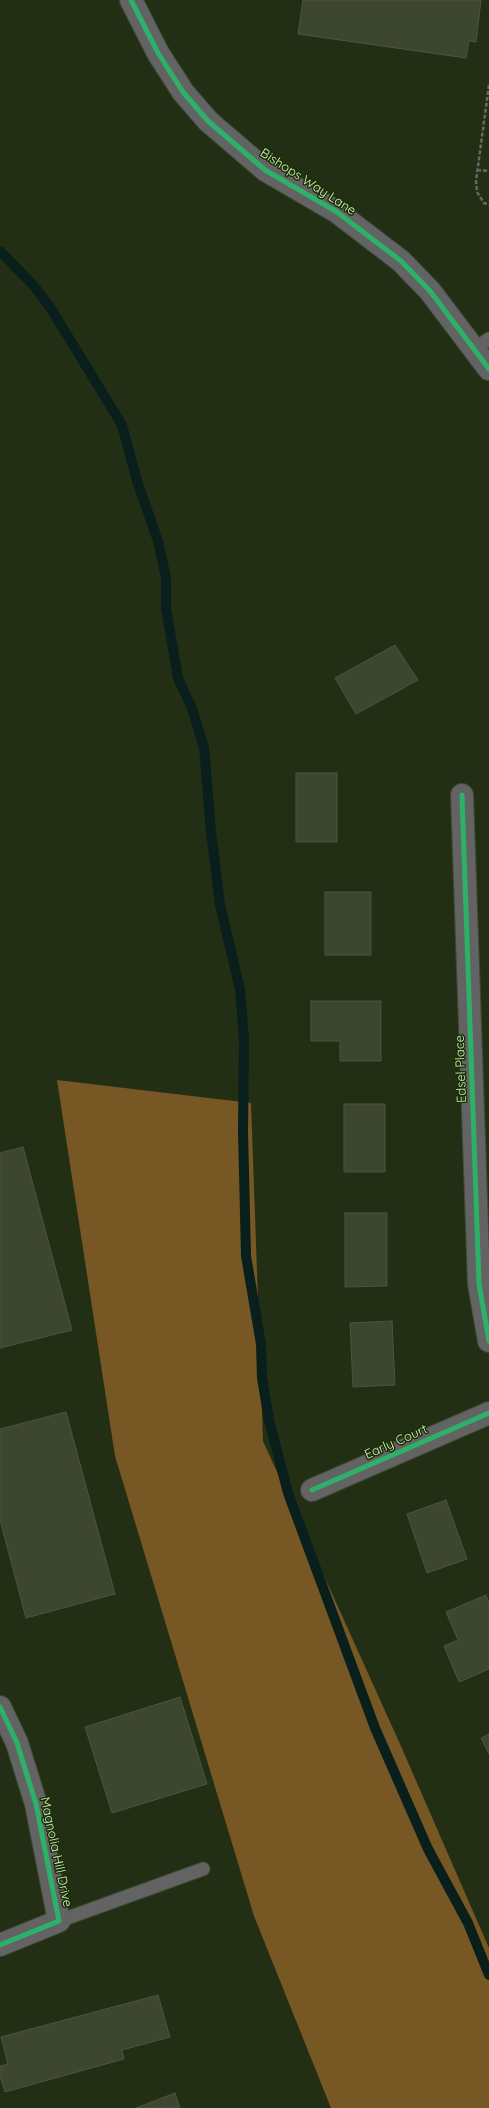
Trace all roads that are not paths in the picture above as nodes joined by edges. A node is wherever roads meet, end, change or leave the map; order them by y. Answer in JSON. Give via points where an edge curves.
{"nodes":[{"id":1,"x":131,"y":0,"type":"edge"},
{"id":2,"x":481,"y":344,"type":"edge"},
{"id":3,"x":489,"y":369,"type":"edge"},
{"id":4,"x":462,"y":795,"type":"dead end"},
{"id":5,"x":489,"y":1341,"type":"edge"},
{"id":6,"x":489,"y":1413,"type":"edge"},
{"id":7,"x":312,"y":1490,"type":"dead end"},
{"id":8,"x":0,"y":1707,"type":"edge"},
{"id":9,"x":203,"y":1869,"type":"dead end"},
{"id":10,"x":59,"y":1921,"type":"junction"},
{"id":11,"x":0,"y":1945,"type":"edge"}],
"edges":[{"from":1,"to":2,"type":"street","name":"Bishops Way Lane","via":[[158,53],[183,92],[208,121],[265,170],[337,212],[401,261]]},
{"from":2,"to":3,"type":"street","name":"Bishops Way Lane"},
{"from":4,"to":5,"type":"street","name":"Edsel Place","via":[[480,1284]]},
{"from":6,"to":7,"type":"street","name":"Early Court"},
{"from":8,"to":10,"type":"street","name":"Magnolia Hill Drive","via":[[17,1743],[36,1804]]},
{"from":9,"to":10,"type":"lane"},
{"from":10,"to":11,"type":"street","name":"Magnolia Hill Drive"}]}
